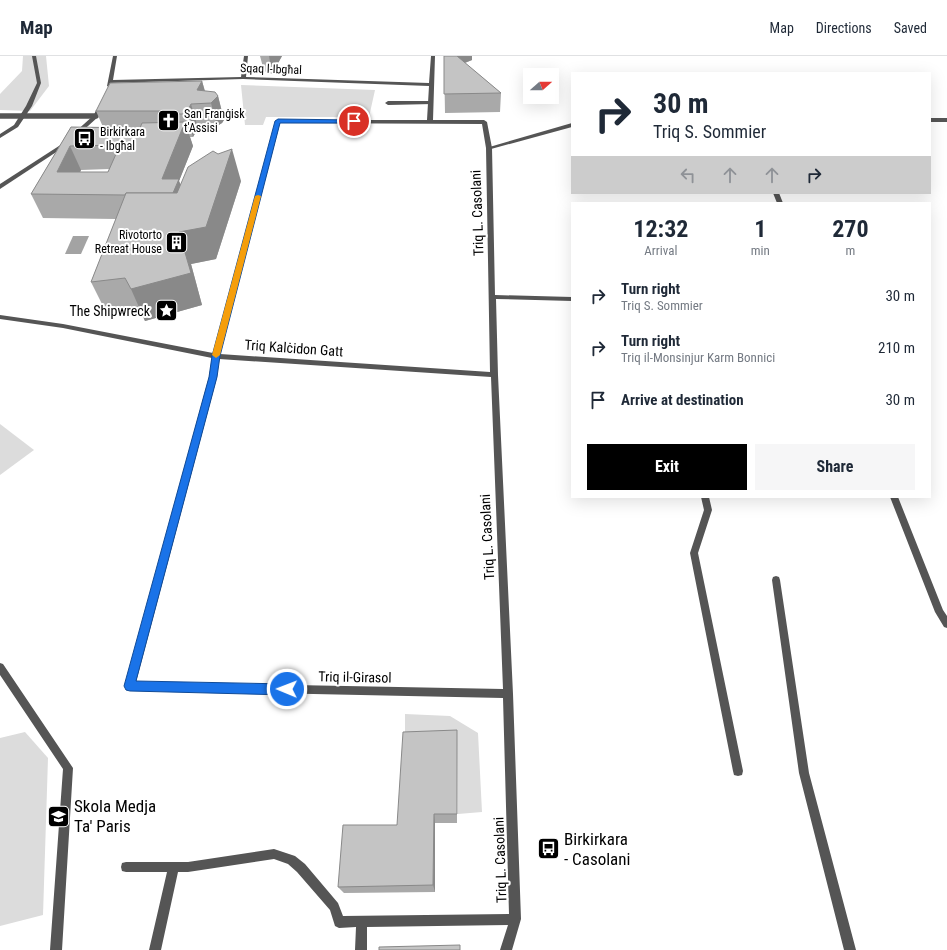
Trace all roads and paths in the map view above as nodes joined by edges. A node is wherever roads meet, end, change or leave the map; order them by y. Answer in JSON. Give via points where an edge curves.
{"nodes":[{"id":1,"x":34,"y":56,"type":"edge"},
{"id":2,"x":115,"y":56,"type":"edge"},
{"id":3,"x":246,"y":56,"type":"edge"},
{"id":4,"x":433,"y":56,"type":"edge"},
{"id":5,"x":243,"y":78,"type":"junction"},
{"id":6,"x":111,"y":82,"type":"junction"},
{"id":7,"x":431,"y":85,"type":"junction"},
{"id":8,"x":108,"y":89,"type":"edge"},
{"id":9,"x":102,"y":102,"type":"edge"},
{"id":10,"x":388,"y":103,"type":"dead end"},
{"id":11,"x":432,"y":103,"type":"junction"},
{"id":12,"x":0,"y":116,"type":"edge"},
{"id":13,"x":96,"y":116,"type":"junction"},
{"id":14,"x":931,"y":120,"type":"edge"},
{"id":15,"x":947,"y":120,"type":"edge"},
{"id":16,"x":430,"y":122,"type":"junction"},
{"id":17,"x":571,"y":125,"type":"edge"},
{"id":18,"x":0,"y":136,"type":"edge"},
{"id":19,"x":72,"y":138,"type":"edge"},
{"id":20,"x":66,"y":143,"type":"edge"},
{"id":21,"x":489,"y":148,"type":"junction"},
{"id":22,"x":0,"y":187,"type":"edge"},
{"id":23,"x":493,"y":297,"type":"junction"},
{"id":24,"x":571,"y":299,"type":"edge"},
{"id":25,"x":0,"y":317,"type":"edge"},
{"id":26,"x":216,"y":356,"type":"junction"},
{"id":27,"x":494,"y":375,"type":"junction"},
{"id":28,"x":705,"y":498,"type":"edge"},
{"id":29,"x":894,"y":498,"type":"edge"},
{"id":30,"x":776,"y":580,"type":"dead end"},
{"id":31,"x":943,"y":613,"type":"edge"},
{"id":32,"x":947,"y":624,"type":"edge"},
{"id":33,"x":0,"y":667,"type":"edge"},
{"id":34,"x":508,"y":694,"type":"junction"},
{"id":35,"x":738,"y":771,"type":"dead end"},
{"id":36,"x":126,"y":867,"type":"dead end"},
{"id":37,"x":174,"y":867,"type":"junction"},
{"id":38,"x":515,"y":919,"type":"junction"},
{"id":39,"x":362,"y":923,"type":"junction"},
{"id":40,"x":56,"y":950,"type":"edge"},
{"id":41,"x":155,"y":950,"type":"edge"},
{"id":42,"x":361,"y":950,"type":"edge"},
{"id":43,"x":506,"y":950,"type":"edge"},
{"id":44,"x":850,"y":950,"type":"edge"}],
"edges":[{"from":1,"to":18,"type":"street","via":[[39,83],[29,106],[16,126]]},
{"from":2,"to":6,"type":"street"},
{"from":3,"to":5,"type":"street"},
{"from":4,"to":7,"type":"street"},
{"from":5,"to":6,"type":"street","name":"Sqaq l-Ibgħal"},
{"from":5,"to":7,"type":"street","name":"Sqaq l-Ibgħal"},
{"from":6,"to":8,"type":"street"},
{"from":7,"to":11,"type":"street"},
{"from":9,"to":13,"type":"street"},
{"from":10,"to":11,"type":"street"},
{"from":11,"to":16,"type":"street"},
{"from":12,"to":13,"type":"street","bridge":true},
{"from":13,"to":19,"type":"street"},
{"from":14,"to":15,"type":"street"},
{"from":16,"to":21,"type":"street","name":"Triq L. Casolani","via":[[484,122]]},
{"from":16,"to":26,"type":"street","via":[[278,121]]},
{"from":17,"to":21,"type":"street"},
{"from":20,"to":22,"type":"street"},
{"from":21,"to":23,"type":"street","name":"Triq L. Casolani"},
{"from":23,"to":24,"type":"street"},
{"from":23,"to":27,"type":"street","name":"Triq L. Casolani"},
{"from":25,"to":26,"type":"street","name":"Triq Kalċidon Gatt","via":[[63,326]]},
{"from":26,"to":27,"type":"street","name":"Triq Kalċidon Gatt"},
{"from":26,"to":34,"type":"street","name":"Triq il-Girasol","via":[[213,377],[130,686]]},
{"from":27,"to":34,"type":"street","name":"Triq L. Casolani"},
{"from":28,"to":35,"type":"street","via":[[708,510],[694,553]]},
{"from":29,"to":31,"type":"street"},
{"from":30,"to":44,"type":"street","via":[[804,773]]},
{"from":31,"to":32,"type":"street"},
{"from":33,"to":40,"type":"street","via":[[68,768]]},
{"from":34,"to":38,"type":"street","name":"Triq L. Casolani"},
{"from":36,"to":37,"type":"street"},
{"from":37,"to":39,"type":"street","via":[[274,854],[291,860],[301,868],[334,907],[338,922]]},
{"from":37,"to":41,"type":"street"},
{"from":38,"to":39,"type":"street"},
{"from":38,"to":43,"type":"street","name":"Triq L. Casolani"},
{"from":39,"to":42,"type":"street"}]}
